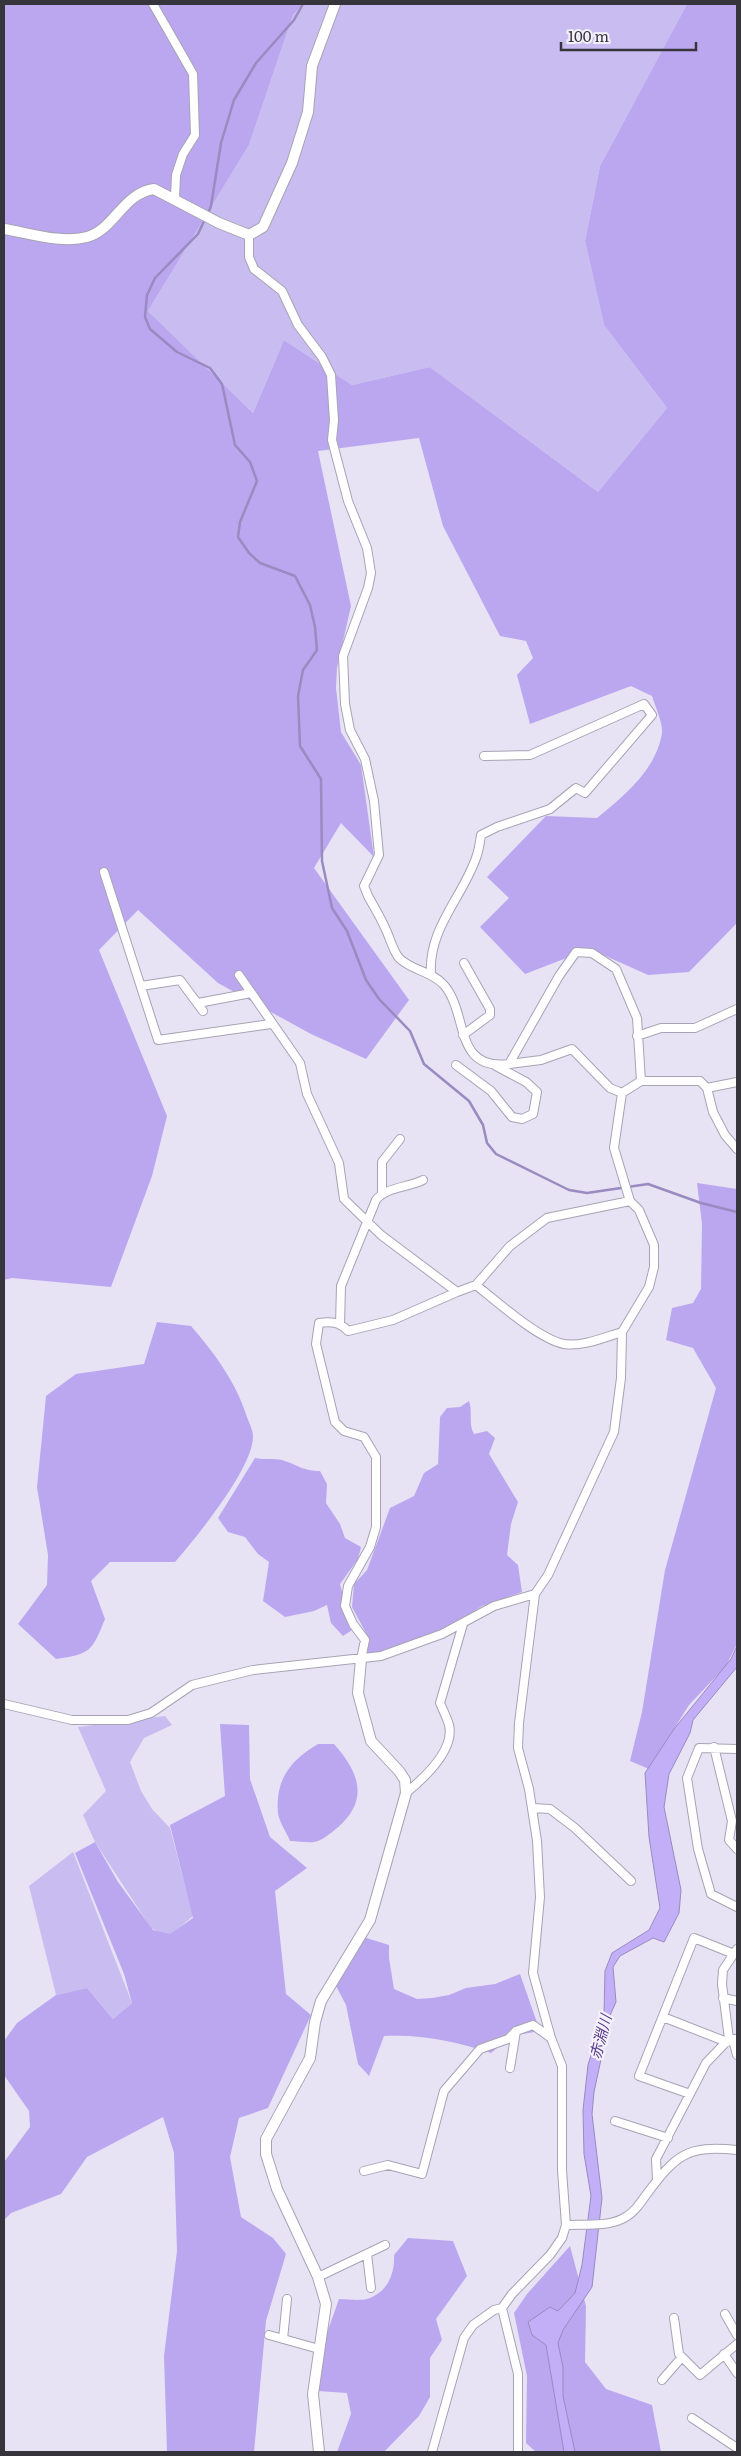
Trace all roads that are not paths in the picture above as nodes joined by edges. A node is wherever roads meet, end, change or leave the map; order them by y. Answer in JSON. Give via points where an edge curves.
{"nodes":[{"id":1,"x":153,"y":4,"type":"edge"},
{"id":2,"x":335,"y":4,"type":"edge"},
{"id":3,"x":175,"y":198,"type":"junction"},
{"id":4,"x":4,"y":229,"type":"edge"},
{"id":5,"x":249,"y":235,"type":"junction"},
{"id":6,"x":484,"y":756,"type":"dead end"},
{"id":7,"x":104,"y":872,"type":"dead end"},
{"id":8,"x":464,"y":963,"type":"dead end"},
{"id":9,"x":430,"y":974,"type":"junction"},
{"id":10,"x":239,"y":975,"type":"dead end"},
{"id":11,"x":141,"y":986,"type":"junction"},
{"id":12,"x":251,"y":993,"type":"junction"},
{"id":13,"x":198,"y":1002,"type":"junction"},
{"id":14,"x":203,"y":1012,"type":"dead end"},
{"id":15,"x":736,"y":1012,"type":"edge"},
{"id":16,"x":271,"y":1024,"type":"junction"},
{"id":17,"x":463,"y":1035,"type":"junction"},
{"id":18,"x":637,"y":1036,"type":"junction"},
{"id":19,"x":510,"y":1064,"type":"junction"},
{"id":20,"x":456,"y":1065,"type":"dead end"},
{"id":21,"x":494,"y":1065,"type":"junction"},
{"id":22,"x":641,"y":1081,"type":"junction"},
{"id":23,"x":737,"y":1082,"type":"edge"},
{"id":24,"x":707,"y":1088,"type":"junction"},
{"id":25,"x":622,"y":1093,"type":"junction"},
{"id":26,"x":400,"y":1139,"type":"dead end"},
{"id":27,"x":737,"y":1149,"type":"edge"},
{"id":28,"x":423,"y":1180,"type":"dead end"},
{"id":29,"x":382,"y":1193,"type":"junction"},
{"id":30,"x":629,"y":1198,"type":"junction"},
{"id":31,"x":368,"y":1222,"type":"junction"},
{"id":32,"x":476,"y":1285,"type":"junction"},
{"id":33,"x":457,"y":1292,"type":"junction"},
{"id":34,"x":340,"y":1325,"type":"junction"},
{"id":35,"x":622,"y":1332,"type":"junction"},
{"id":36,"x":535,"y":1594,"type":"junction"},
{"id":37,"x":463,"y":1624,"type":"junction"},
{"id":38,"x":361,"y":1659,"type":"junction"},
{"id":39,"x":4,"y":1704,"type":"edge"},
{"id":40,"x":714,"y":1747,"type":"junction"},
{"id":41,"x":737,"y":1749,"type":"edge"},
{"id":42,"x":406,"y":1793,"type":"junction"},
{"id":43,"x":532,"y":1808,"type":"junction"},
{"id":44,"x":737,"y":1849,"type":"edge"},
{"id":45,"x":630,"y":1881,"type":"dead end"},
{"id":46,"x":737,"y":1907,"type":"edge"},
{"id":47,"x":735,"y":1951,"type":"edge"},
{"id":48,"x":724,"y":1998,"type":"junction"},
{"id":49,"x":737,"y":2002,"type":"edge"},
{"id":50,"x":663,"y":2017,"type":"junction"},
{"id":51,"x":516,"y":2031,"type":"junction"},
{"id":52,"x":550,"y":2038,"type":"junction"},
{"id":53,"x":731,"y":2040,"type":"edge"},
{"id":54,"x":737,"y":2055,"type":"edge"},
{"id":55,"x":510,"y":2068,"type":"dead end"},
{"id":56,"x":690,"y":2094,"type":"junction"},
{"id":57,"x":615,"y":2121,"type":"dead end"},
{"id":58,"x":668,"y":2138,"type":"junction"},
{"id":59,"x":737,"y":2150,"type":"edge"},
{"id":60,"x":364,"y":2171,"type":"dead end"},
{"id":61,"x":657,"y":2180,"type":"junction"},
{"id":62,"x":566,"y":2225,"type":"junction"},
{"id":63,"x":385,"y":2245,"type":"dead end"},
{"id":64,"x":367,"y":2254,"type":"junction"},
{"id":65,"x":318,"y":2277,"type":"junction"},
{"id":66,"x":371,"y":2288,"type":"dead end"},
{"id":67,"x":287,"y":2299,"type":"dead end"},
{"id":68,"x":502,"y":2308,"type":"junction"},
{"id":69,"x":725,"y":2314,"type":"dead end"},
{"id":70,"x":674,"y":2318,"type":"dead end"},
{"id":71,"x":268,"y":2335,"type":"dead end"},
{"id":72,"x":737,"y":2336,"type":"edge"},
{"id":73,"x":283,"y":2339,"type":"junction"},
{"id":74,"x":737,"y":2344,"type":"edge"},
{"id":75,"x":319,"y":2349,"type":"junction"},
{"id":76,"x":724,"y":2354,"type":"junction"},
{"id":77,"x":682,"y":2357,"type":"junction"},
{"id":78,"x":737,"y":2374,"type":"edge"},
{"id":79,"x":662,"y":2380,"type":"dead end"},
{"id":80,"x":692,"y":2418,"type":"dead end"},
{"id":81,"x":737,"y":2448,"type":"edge"},
{"id":82,"x":319,"y":2452,"type":"edge"},
{"id":83,"x":432,"y":2452,"type":"edge"},
{"id":84,"x":518,"y":2452,"type":"edge"}],
"edges":[{"from":1,"to":3,"type":"street","via":[[193,74],[195,135],[183,154],[176,175]]},
{"from":2,"to":5,"type":"street","via":[[312,66],[308,112],[292,163],[263,228]]},
{"from":3,"to":4,"type":"street","via":[[154,189],[144,190],[89,237],[76,239]]},
{"from":3,"to":5,"type":"street","via":[[191,209]]},
{"from":5,"to":9,"type":"street","via":[[249,257],[254,269],[282,291],[298,325],[331,375],[332,440],[371,573],[343,656],[345,704],[350,730],[365,759],[374,800],[379,855],[364,886],[398,957]]},
{"from":6,"to":9,"type":"street","via":[[530,755],[644,704],[652,715],[585,793],[576,788],[550,809],[481,835],[476,858],[441,922],[430,960]]},
{"from":7,"to":11,"type":"street"},
{"from":8,"to":17,"type":"street","via":[[490,1009],[490,1015]]},
{"from":9,"to":17,"type":"street","via":[[445,986],[456,1008]]},
{"from":10,"to":12,"type":"street"},
{"from":11,"to":13,"type":"street","via":[[180,980]]},
{"from":11,"to":16,"type":"street","via":[[158,1040]]},
{"from":12,"to":13,"type":"street"},
{"from":12,"to":16,"type":"street"},
{"from":13,"to":14,"type":"street"},
{"from":15,"to":18,"type":"street","via":[[695,1028],[661,1028]]},
{"from":16,"to":31,"type":"street","via":[[300,1063],[306,1094],[339,1163],[344,1199]]},
{"from":17,"to":21,"type":"street","via":[[472,1054]]},
{"from":18,"to":19,"type":"street","via":[[637,1018],[616,969],[592,953],[576,952]]},
{"from":18,"to":22,"type":"street"},
{"from":19,"to":21,"type":"street"},
{"from":19,"to":25,"type":"street","via":[[541,1060],[572,1049],[610,1088]]},
{"from":20,"to":21,"type":"street","via":[[491,1091],[512,1117],[522,1119],[533,1114],[537,1092],[526,1082]]},
{"from":22,"to":24,"type":"street","via":[[700,1081]]},
{"from":22,"to":25,"type":"street"},
{"from":23,"to":24,"type":"street"},
{"from":24,"to":27,"type":"street","via":[[725,1135]]},
{"from":25,"to":30,"type":"street","via":[[614,1148]]},
{"from":26,"to":29,"type":"street","via":[[382,1162]]},
{"from":28,"to":29,"type":"street"},
{"from":29,"to":31,"type":"street"},
{"from":30,"to":32,"type":"street","via":[[547,1218],[510,1246]]},
{"from":30,"to":35,"type":"street","via":[[639,1210],[654,1245],[654,1267],[646,1294]]},
{"from":31,"to":33,"type":"street"},
{"from":31,"to":34,"type":"street","via":[[341,1286]]},
{"from":32,"to":33,"type":"street"},
{"from":32,"to":35,"type":"street","via":[[518,1318],[565,1344],[592,1341]]},
{"from":33,"to":34,"type":"street","via":[[393,1320],[348,1331]]},
{"from":34,"to":38,"type":"street","via":[[330,1321],[319,1323],[316,1344],[328,1399],[335,1422],[344,1431],[364,1437],[376,1457],[376,1527],[370,1547],[348,1586],[345,1606],[365,1640]]},
{"from":35,"to":36,"type":"street","via":[[621,1378],[614,1432],[548,1575]]},
{"from":36,"to":37,"type":"street","via":[[494,1606]]},
{"from":36,"to":43,"type":"street","via":[[518,1748]]},
{"from":37,"to":38,"type":"street","via":[[396,1651]]},
{"from":37,"to":42,"type":"street","via":[[440,1703],[450,1736],[432,1769]]},
{"from":38,"to":39,"type":"street","via":[[253,1670],[207,1681],[182,1691],[151,1712],[128,1720],[72,1720]]},
{"from":38,"to":42,"type":"street","via":[[358,1693],[371,1741],[399,1771],[405,1780]]},
{"from":40,"to":41,"type":"street"},
{"from":40,"to":44,"type":"street","via":[[732,1821],[729,1840]]},
{"from":40,"to":46,"type":"street","via":[[699,1748],[689,1770],[691,1814],[711,1894]]},
{"from":42,"to":65,"type":"street","via":[[370,1920],[321,2001],[310,2058],[266,2138],[266,2154],[277,2188]]},
{"from":43,"to":45,"type":"street","via":[[550,1809],[575,1828]]},
{"from":43,"to":52,"type":"street","via":[[540,1897],[533,1973]]},
{"from":47,"to":48,"type":"street","via":[[723,1970]]},
{"from":47,"to":50,"type":"street","via":[[694,1938]]},
{"from":48,"to":49,"type":"street"},
{"from":48,"to":53,"type":"street"},
{"from":50,"to":53,"type":"street"},
{"from":50,"to":56,"type":"street","via":[[639,2076]]},
{"from":51,"to":52,"type":"street","via":[[533,2026]]},
{"from":51,"to":55,"type":"street"},
{"from":51,"to":60,"type":"street","via":[[508,2039],[480,2049],[444,2092],[422,2174],[388,2165]]},
{"from":52,"to":62,"type":"street","via":[[562,2066],[562,2170]]},
{"from":53,"to":54,"type":"street"},
{"from":53,"to":56,"type":"street","via":[[706,2063]]},
{"from":56,"to":58,"type":"street"},
{"from":57,"to":58,"type":"street"},
{"from":58,"to":61,"type":"street","via":[[656,2160]]},
{"from":59,"to":61,"type":"street","via":[[704,2148],[684,2154]]},
{"from":61,"to":62,"type":"street","via":[[634,2211],[611,2224]]},
{"from":62,"to":68,"type":"street","via":[[550,2256]]},
{"from":63,"to":64,"type":"street"},
{"from":64,"to":65,"type":"street"},
{"from":64,"to":66,"type":"street"},
{"from":65,"to":75,"type":"street","via":[[326,2304]]},
{"from":67,"to":73,"type":"street"},
{"from":68,"to":83,"type":"street","via":[[473,2325],[464,2338]]},
{"from":68,"to":84,"type":"street","via":[[518,2374]]},
{"from":69,"to":72,"type":"street"},
{"from":70,"to":77,"type":"street"},
{"from":71,"to":73,"type":"street"},
{"from":73,"to":75,"type":"street"},
{"from":74,"to":76,"type":"street"},
{"from":75,"to":82,"type":"street","via":[[313,2394]]},
{"from":76,"to":77,"type":"street","via":[[700,2375]]},
{"from":76,"to":78,"type":"street"},
{"from":77,"to":79,"type":"street"},
{"from":80,"to":81,"type":"street"}]}
